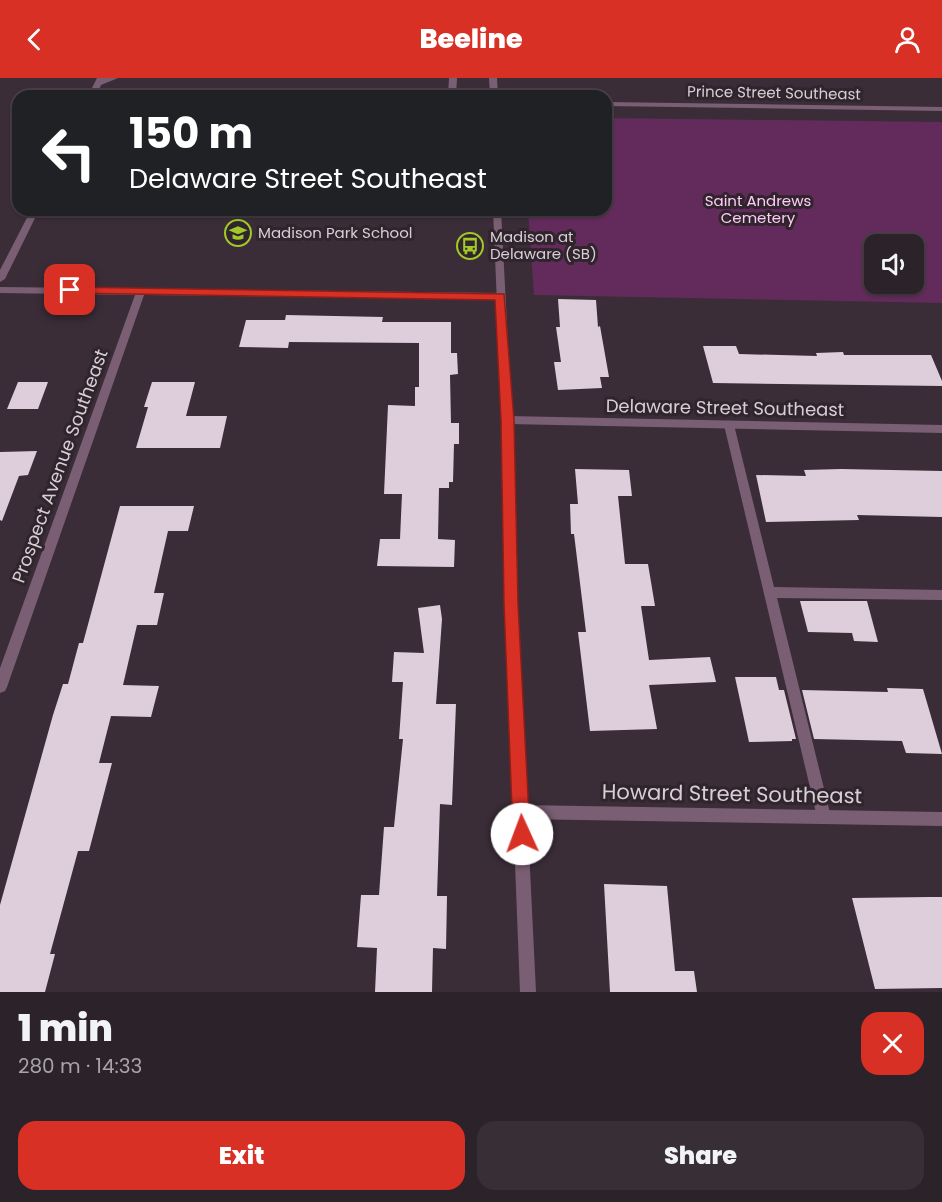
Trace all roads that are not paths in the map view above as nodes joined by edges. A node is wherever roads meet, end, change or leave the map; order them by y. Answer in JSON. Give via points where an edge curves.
{"nodes":[{"id":1,"x":114,"y":78,"type":"edge"},
{"id":2,"x":100,"y":81,"type":"edge"},
{"id":3,"x":612,"y":104,"type":"edge"},
{"id":4,"x":942,"y":109,"type":"edge"},
{"id":5,"x":32,"y":216,"type":"edge"},
{"id":6,"x":497,"y":216,"type":"edge"},
{"id":7,"x":0,"y":279,"type":"edge"},
{"id":8,"x":0,"y":290,"type":"edge"},
{"id":9,"x":141,"y":291,"type":"junction"},
{"id":10,"x":501,"y":296,"type":"junction"},
{"id":11,"x":507,"y":420,"type":"junction"},
{"id":12,"x":729,"y":425,"type":"junction"},
{"id":13,"x":942,"y":429,"type":"edge"},
{"id":14,"x":769,"y":592,"type":"junction"},
{"id":15,"x":942,"y":595,"type":"edge"},
{"id":16,"x":0,"y":687,"type":"edge"},
{"id":17,"x":521,"y":812,"type":"junction"},
{"id":18,"x":824,"y":817,"type":"junction"},
{"id":19,"x":942,"y":819,"type":"edge"},
{"id":20,"x":528,"y":992,"type":"edge"}],
"edges":[{"from":1,"to":2,"type":"street"},
{"from":3,"to":4,"type":"street","name":"Prince Street Southeast"},
{"from":5,"to":7,"type":"street"},
{"from":6,"to":10,"type":"street"},
{"from":8,"to":9,"type":"street"},
{"from":9,"to":10,"type":"street"},
{"from":9,"to":16,"type":"street","name":"Prospect Avenue Southeast"},
{"from":10,"to":11,"type":"street"},
{"from":11,"to":12,"type":"street","name":"Delaware Street Southeast"},
{"from":11,"to":17,"type":"street"},
{"from":12,"to":13,"type":"street","name":"Delaware Street Southeast"},
{"from":12,"to":14,"type":"street"},
{"from":14,"to":15,"type":"street"},
{"from":14,"to":18,"type":"street"},
{"from":17,"to":18,"type":"street","name":"Howard Street Southeast"},
{"from":17,"to":20,"type":"street"},
{"from":18,"to":19,"type":"street","name":"Howard Street Southeast"}]}
